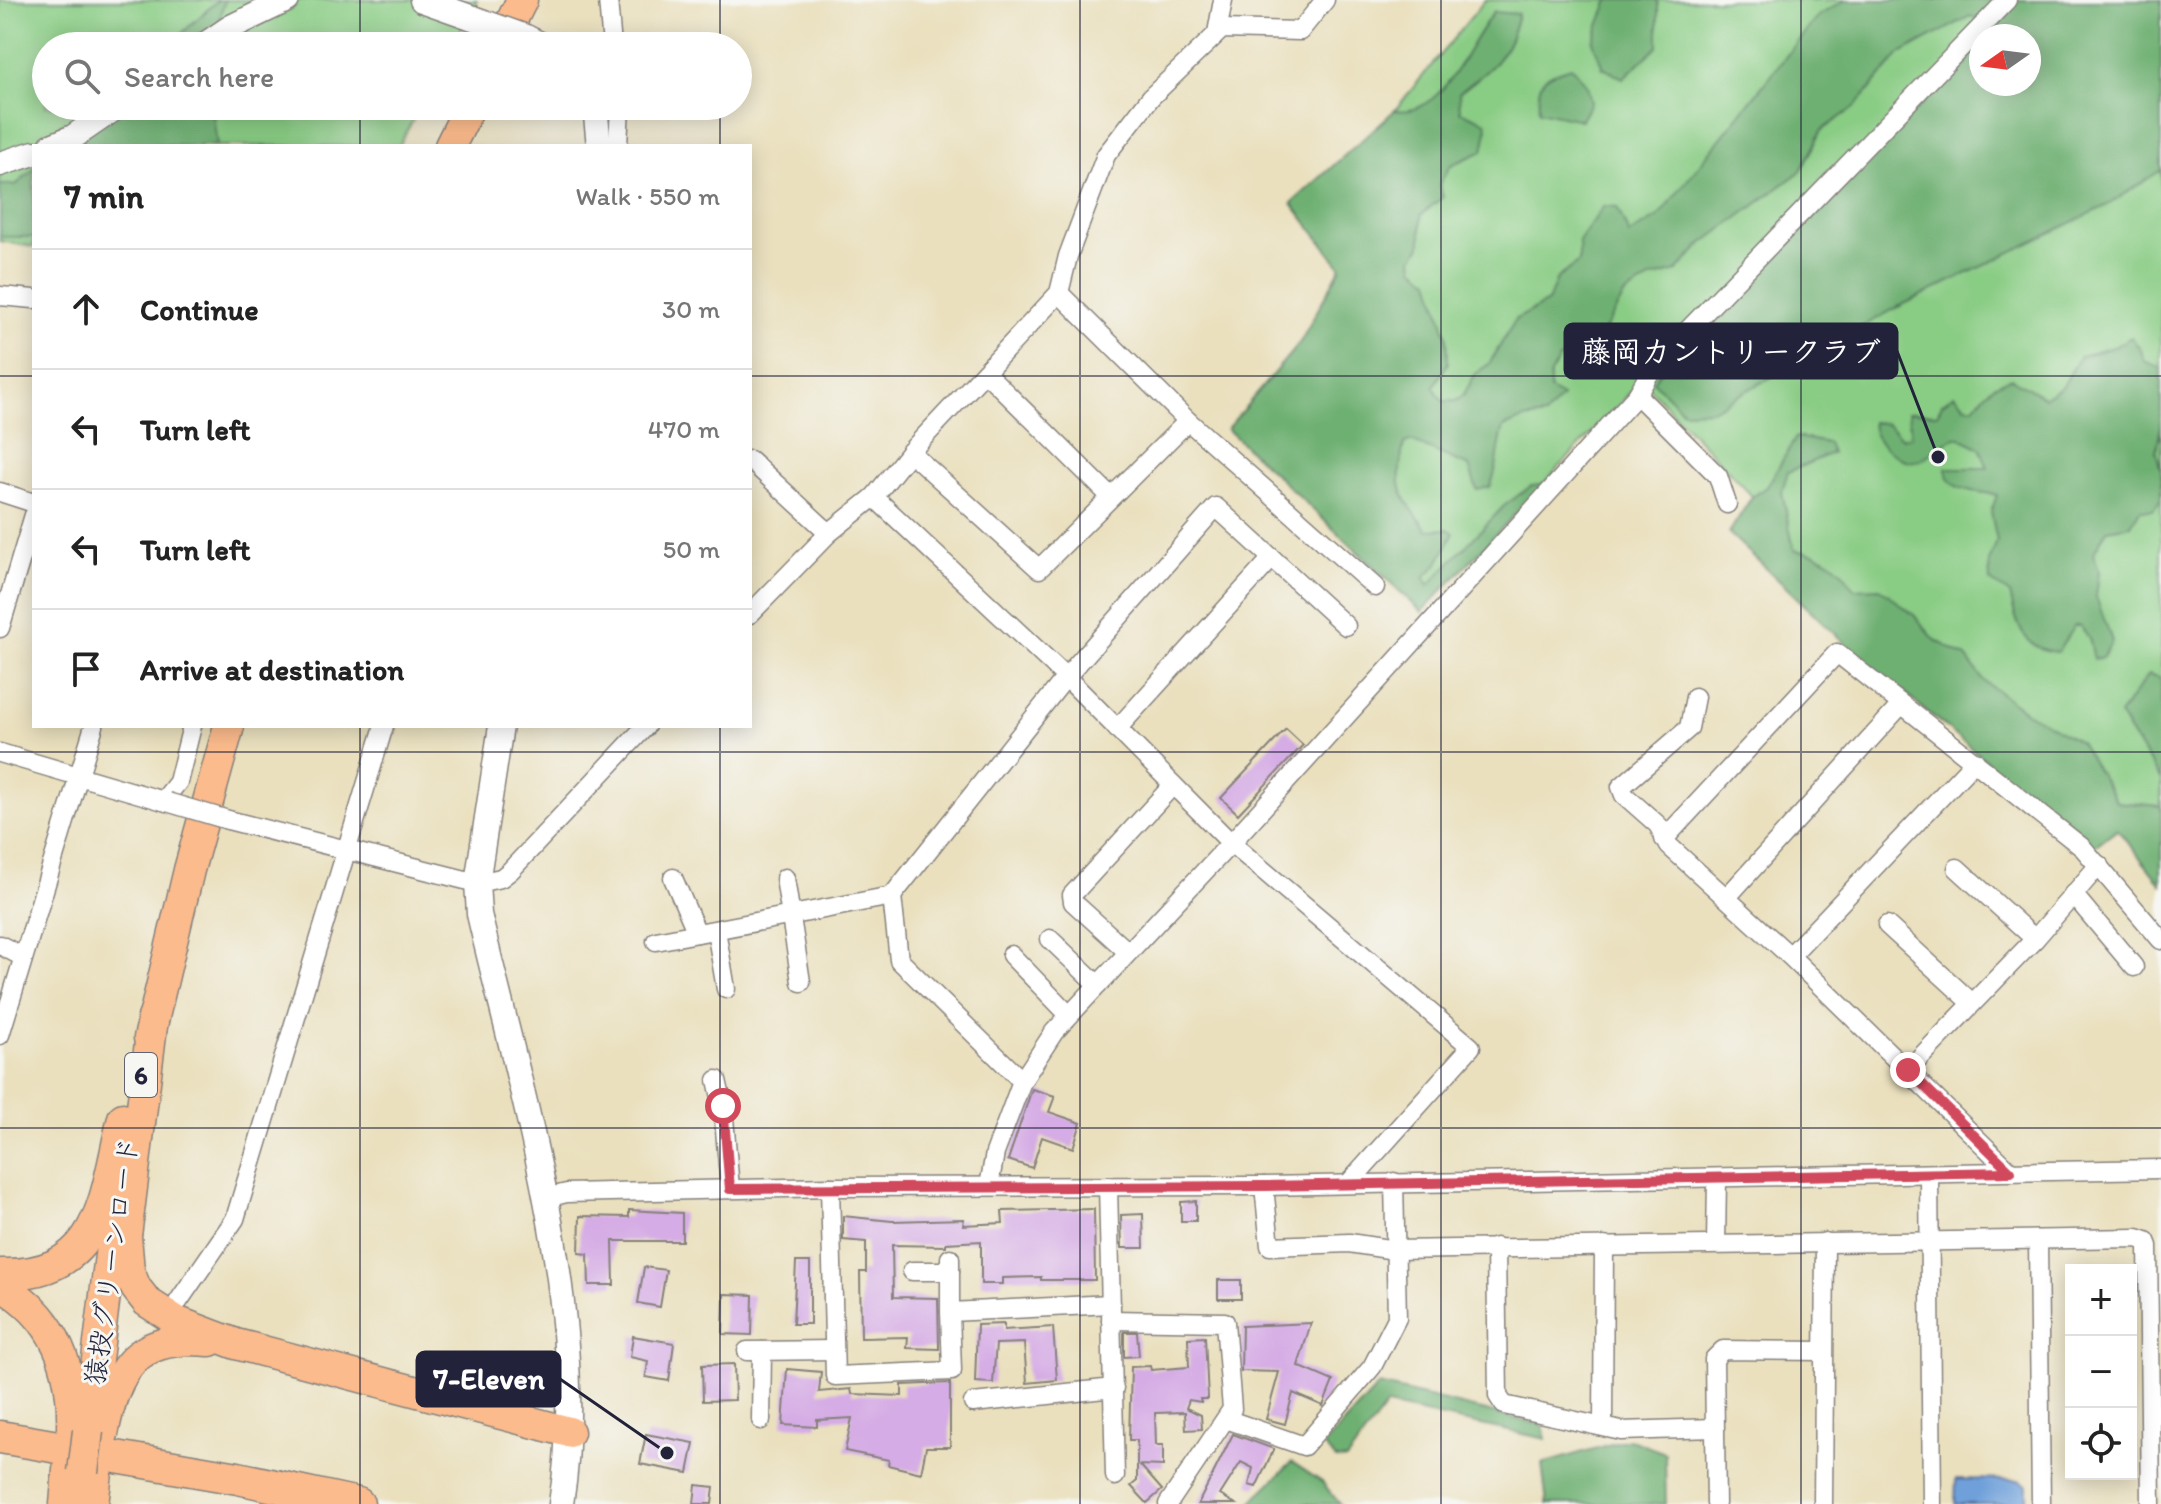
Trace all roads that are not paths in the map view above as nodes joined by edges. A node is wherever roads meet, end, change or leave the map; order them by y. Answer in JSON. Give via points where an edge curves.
{"nodes":[{"id":1,"x":287,"y":0,"type":"edge"},
{"id":2,"x":422,"y":0,"type":"edge"},
{"id":3,"x":522,"y":0,"type":"edge"},
{"id":4,"x":608,"y":0,"type":"edge"},
{"id":5,"x":1223,"y":0,"type":"edge"},
{"id":6,"x":1325,"y":0,"type":"edge"},
{"id":7,"x":2007,"y":0,"type":"edge"},
{"id":8,"x":224,"y":32,"type":"edge"},
{"id":9,"x":501,"y":32,"type":"edge"},
{"id":10,"x":523,"y":32,"type":"edge"},
{"id":11,"x":611,"y":32,"type":"edge"},
{"id":12,"x":1217,"y":33,"type":"junction"},
{"id":13,"x":80,"y":120,"type":"edge"},
{"id":14,"x":463,"y":120,"type":"edge"},
{"id":15,"x":596,"y":120,"type":"edge"},
{"id":16,"x":619,"y":120,"type":"edge"},
{"id":17,"x":53,"y":144,"type":"edge"},
{"id":18,"x":451,"y":144,"type":"edge"},
{"id":19,"x":599,"y":144,"type":"edge"},
{"id":20,"x":618,"y":144,"type":"edge"},
{"id":21,"x":32,"y":154,"type":"edge"},
{"id":22,"x":0,"y":164,"type":"edge"},
{"id":23,"x":1059,"y":293,"type":"junction"},
{"id":24,"x":0,"y":296,"type":"edge"},
{"id":25,"x":32,"y":299,"type":"edge"},
{"id":26,"x":985,"y":372,"type":"junction"},
{"id":27,"x":1637,"y":395,"type":"junction"},
{"id":28,"x":1188,"y":421,"type":"junction"},
{"id":29,"x":910,"y":452,"type":"junction"},
{"id":30,"x":752,"y":462,"type":"edge"},
{"id":31,"x":0,"y":492,"type":"edge"},
{"id":32,"x":874,"y":497,"type":"junction"},
{"id":33,"x":1111,"y":497,"type":"junction"},
{"id":34,"x":32,"y":502,"type":"edge"},
{"id":35,"x":1727,"y":504,"type":"dead end"},
{"id":36,"x":32,"y":522,"type":"edge"},
{"id":37,"x":829,"y":533,"type":"junction"},
{"id":38,"x":1272,"y":558,"type":"junction"},
{"id":39,"x":1375,"y":587,"type":"dead end"},
{"id":40,"x":752,"y":612,"type":"edge"},
{"id":41,"x":1346,"y":626,"type":"dead end"},
{"id":42,"x":0,"y":628,"type":"edge"},
{"id":43,"x":1066,"y":677,"type":"junction"},
{"id":44,"x":1695,"y":697,"type":"dead end"},
{"id":45,"x":1900,"y":706,"type":"junction"},
{"id":46,"x":93,"y":728,"type":"edge"},
{"id":47,"x":192,"y":728,"type":"edge"},
{"id":48,"x":228,"y":728,"type":"edge"},
{"id":49,"x":383,"y":728,"type":"edge"},
{"id":50,"x":501,"y":728,"type":"edge"},
{"id":51,"x":644,"y":728,"type":"edge"},
{"id":52,"x":1117,"y":729,"type":"junction"},
{"id":53,"x":0,"y":753,"type":"edge"},
{"id":54,"x":1975,"y":761,"type":"junction"},
{"id":55,"x":77,"y":778,"type":"junction"},
{"id":56,"x":1173,"y":785,"type":"junction"},
{"id":57,"x":165,"y":802,"type":"junction"},
{"id":58,"x":1664,"y":839,"type":"junction"},
{"id":59,"x":1231,"y":843,"type":"junction"},
{"id":60,"x":347,"y":852,"type":"junction"},
{"id":61,"x":2099,"y":865,"type":"junction"},
{"id":62,"x":1957,"y":868,"type":"dead end"},
{"id":63,"x":673,"y":878,"type":"dead end"},
{"id":64,"x":785,"y":878,"type":"dead end"},
{"id":65,"x":477,"y":883,"type":"junction"},
{"id":66,"x":2073,"y":894,"type":"junction"},
{"id":67,"x":892,"y":896,"type":"junction"},
{"id":68,"x":1728,"y":896,"type":"junction"},
{"id":69,"x":791,"y":915,"type":"junction"},
{"id":70,"x":1887,"y":925,"type":"dead end"},
{"id":71,"x":706,"y":931,"type":"junction"},
{"id":72,"x":1050,"y":939,"type":"dead end"},
{"id":73,"x":2035,"y":939,"type":"junction"},
{"id":74,"x":2161,"y":940,"type":"edge"},
{"id":75,"x":656,"y":941,"type":"dead end"},
{"id":76,"x":0,"y":945,"type":"edge"},
{"id":77,"x":169,"y":950,"type":"junction"},
{"id":78,"x":1128,"y":952,"type":"junction"},
{"id":79,"x":1011,"y":955,"type":"dead end"},
{"id":80,"x":1790,"y":956,"type":"junction"},
{"id":81,"x":23,"y":957,"type":"junction"},
{"id":82,"x":2134,"y":967,"type":"dead end"},
{"id":83,"x":801,"y":982,"type":"dead end"},
{"id":84,"x":1098,"y":985,"type":"junction"},
{"id":85,"x":726,"y":989,"type":"dead end"},
{"id":86,"x":1971,"y":1002,"type":"junction"},
{"id":87,"x":1069,"y":1015,"type":"junction"},
{"id":88,"x":153,"y":1018,"type":"junction"},
{"id":89,"x":0,"y":1035,"type":"edge"},
{"id":90,"x":1908,"y":1070,"type":"junction"},
{"id":91,"x":717,"y":1080,"type":"dead end"},
{"id":92,"x":1022,"y":1081,"type":"junction"},
{"id":93,"x":2161,"y":1169,"type":"edge"},
{"id":94,"x":2011,"y":1172,"type":"junction"},
{"id":95,"x":1929,"y":1175,"type":"junction"},
{"id":96,"x":1717,"y":1179,"type":"junction"},
{"id":97,"x":1394,"y":1182,"type":"junction"},
{"id":98,"x":1349,"y":1183,"type":"junction"},
{"id":99,"x":989,"y":1186,"type":"junction"},
{"id":100,"x":1108,"y":1186,"type":"junction"},
{"id":101,"x":1264,"y":1186,"type":"junction"},
{"id":102,"x":830,"y":1187,"type":"junction"},
{"id":103,"x":730,"y":1189,"type":"junction"},
{"id":104,"x":545,"y":1198,"type":"junction"},
{"id":105,"x":1930,"y":1241,"type":"junction"},
{"id":106,"x":2038,"y":1241,"type":"junction"},
{"id":107,"x":1825,"y":1242,"type":"junction"},
{"id":108,"x":1716,"y":1244,"type":"junction"},
{"id":109,"x":1604,"y":1246,"type":"junction"},
{"id":110,"x":1496,"y":1247,"type":"junction"},
{"id":111,"x":1395,"y":1250,"type":"junction"},
{"id":112,"x":912,"y":1271,"type":"dead end"},
{"id":113,"x":0,"y":1274,"type":"edge"},
{"id":114,"x":0,"y":1285,"type":"edge"},
{"id":115,"x":178,"y":1302,"type":"dead end"},
{"id":116,"x":950,"y":1312,"type":"junction"},
{"id":117,"x":1111,"y":1312,"type":"junction"},
{"id":118,"x":236,"y":1344,"type":"junction"},
{"id":119,"x":833,"y":1350,"type":"junction"},
{"id":120,"x":1822,"y":1351,"type":"junction"},
{"id":121,"x":2155,"y":1351,"type":"edge"},
{"id":122,"x":1114,"y":1388,"type":"junction"},
{"id":123,"x":973,"y":1403,"type":"dead end"},
{"id":124,"x":1226,"y":1419,"type":"junction"},
{"id":125,"x":761,"y":1420,"type":"dead end"},
{"id":126,"x":1603,"y":1426,"type":"junction"},
{"id":127,"x":1714,"y":1428,"type":"junction"},
{"id":128,"x":88,"y":1432,"type":"junction"},
{"id":129,"x":569,"y":1432,"type":"junction"},
{"id":130,"x":0,"y":1437,"type":"edge"},
{"id":131,"x":2156,"y":1444,"type":"edge"},
{"id":132,"x":83,"y":1472,"type":"junction"},
{"id":133,"x":1115,"y":1476,"type":"dead end"},
{"id":134,"x":65,"y":1504,"type":"edge"},
{"id":135,"x":80,"y":1504,"type":"edge"},
{"id":136,"x":93,"y":1504,"type":"edge"},
{"id":137,"x":358,"y":1504,"type":"edge"},
{"id":138,"x":561,"y":1504,"type":"edge"},
{"id":139,"x":1168,"y":1504,"type":"edge"},
{"id":140,"x":1716,"y":1504,"type":"edge"},
{"id":141,"x":1823,"y":1504,"type":"edge"},
{"id":142,"x":1932,"y":1504,"type":"edge"},
{"id":143,"x":2041,"y":1504,"type":"edge"},
{"id":144,"x":2151,"y":1504,"type":"edge"}],
"edges":[{"from":1,"to":8,"type":"street"},
{"from":2,"to":9,"type":"street","bridge":true},
{"from":3,"to":10,"type":"main road"},
{"from":4,"to":11,"type":"street"},
{"from":5,"to":12,"type":"street"},
{"from":6,"to":12,"type":"street","via":[[1300,31]]},
{"from":7,"to":27,"type":"street","via":[[1655,364]]},
{"from":12,"to":23,"type":"street","via":[[1151,97],[1106,155]]},
{"from":13,"to":17,"type":"street"},
{"from":14,"to":18,"type":"main road"},
{"from":15,"to":19,"type":"street"},
{"from":16,"to":20,"type":"street"},
{"from":21,"to":22,"type":"street"},
{"from":23,"to":26,"type":"street"},
{"from":23,"to":28,"type":"street"},
{"from":24,"to":25,"type":"street"},
{"from":26,"to":29,"type":"street"},
{"from":26,"to":33,"type":"street"},
{"from":27,"to":35,"type":"street","via":[[1718,476]]},
{"from":27,"to":59,"type":"street"},
{"from":28,"to":33,"type":"street"},
{"from":28,"to":39,"type":"street"},
{"from":29,"to":32,"type":"street"},
{"from":29,"to":33,"type":"street","via":[[1039,569]]},
{"from":30,"to":37,"type":"street"},
{"from":31,"to":34,"type":"street"},
{"from":32,"to":37,"type":"street"},
{"from":32,"to":43,"type":"street"},
{"from":36,"to":42,"type":"street"},
{"from":37,"to":40,"type":"street"},
{"from":38,"to":41,"type":"street"},
{"from":38,"to":43,"type":"street","via":[[1216,507]]},
{"from":38,"to":52,"type":"street"},
{"from":43,"to":52,"type":"street"},
{"from":43,"to":67,"type":"street"},
{"from":44,"to":58,"type":"street","via":[[1689,728],[1621,787],[1658,825]]},
{"from":45,"to":54,"type":"street"},
{"from":45,"to":58,"type":"street","via":[[1837,653]]},
{"from":45,"to":68,"type":"street"},
{"from":46,"to":55,"type":"street"},
{"from":47,"to":57,"type":"street","via":[[178,782]]},
{"from":48,"to":77,"type":"main road","name":"猿投グリーンロード","number":"6"},
{"from":49,"to":60,"type":"street"},
{"from":50,"to":65,"type":"street"},
{"from":51,"to":65,"type":"street","via":[[510,871]]},
{"from":52,"to":56,"type":"street"},
{"from":53,"to":55,"type":"street"},
{"from":54,"to":61,"type":"street"},
{"from":54,"to":80,"type":"street"},
{"from":55,"to":57,"type":"street"},
{"from":55,"to":81,"type":"street"},
{"from":56,"to":59,"type":"street"},
{"from":56,"to":78,"type":"street","via":[[1072,895],[1073,902]]},
{"from":57,"to":60,"type":"street","bridge":true},
{"from":58,"to":68,"type":"street"},
{"from":59,"to":78,"type":"street"},
{"from":59,"to":98,"type":"street","via":[[1471,1047]]},
{"from":60,"to":65,"type":"street"},
{"from":60,"to":115,"type":"street","via":[[235,1219]]},
{"from":61,"to":66,"type":"street"},
{"from":61,"to":74,"type":"street"},
{"from":62,"to":73,"type":"street"},
{"from":63,"to":71,"type":"street"},
{"from":64,"to":69,"type":"street"},
{"from":65,"to":104,"type":"street","via":[[479,914]]},
{"from":66,"to":73,"type":"street"},
{"from":66,"to":82,"type":"street"},
{"from":67,"to":69,"type":"street"},
{"from":67,"to":92,"type":"street","via":[[899,960]]},
{"from":68,"to":80,"type":"street"},
{"from":69,"to":71,"type":"street"},
{"from":69,"to":83,"type":"street"},
{"from":70,"to":86,"type":"street"},
{"from":71,"to":75,"type":"street"},
{"from":71,"to":85,"type":"street"},
{"from":72,"to":84,"type":"street"},
{"from":73,"to":86,"type":"street"},
{"from":76,"to":81,"type":"street"},
{"from":77,"to":88,"type":"main road","name":"猿投グリーンロード","number":"6"},
{"from":77,"to":113,"type":"main road","via":[[90,1237],[51,1267]]},
{"from":78,"to":84,"type":"street"},
{"from":79,"to":87,"type":"street"},
{"from":80,"to":90,"type":"street"},
{"from":81,"to":89,"type":"street"},
{"from":84,"to":87,"type":"street"},
{"from":86,"to":90,"type":"street"},
{"from":87,"to":92,"type":"street"},
{"from":88,"to":118,"type":"main road","via":[[129,1199],[129,1271],[147,1302],[160,1312]]},
{"from":88,"to":128,"type":"main road","name":"猿投グリーンロード","number":"6","via":[[105,1280]]},
{"from":90,"to":94,"type":"street"},
{"from":91,"to":103,"type":"street"},
{"from":92,"to":99,"type":"street","via":[[995,1153]]},
{"from":93,"to":94,"type":"street"},
{"from":94,"to":95,"type":"street"},
{"from":95,"to":96,"type":"street"},
{"from":95,"to":105,"type":"street"},
{"from":96,"to":97,"type":"street"},
{"from":96,"to":108,"type":"street"},
{"from":97,"to":98,"type":"street"},
{"from":97,"to":111,"type":"street"},
{"from":98,"to":101,"type":"street"},
{"from":99,"to":100,"type":"street"},
{"from":99,"to":102,"type":"street"},
{"from":100,"to":101,"type":"street"},
{"from":100,"to":117,"type":"street"},
{"from":101,"to":111,"type":"street","via":[[1270,1246],[1349,1243]]},
{"from":102,"to":103,"type":"street"},
{"from":102,"to":119,"type":"street"},
{"from":103,"to":104,"type":"street"},
{"from":104,"to":129,"type":"street","via":[[568,1373]]},
{"from":105,"to":106,"type":"street"},
{"from":105,"to":107,"type":"street"},
{"from":105,"to":142,"type":"street"},
{"from":106,"to":121,"type":"street","via":[[2146,1241]]},
{"from":106,"to":143,"type":"street"},
{"from":107,"to":108,"type":"street"},
{"from":107,"to":120,"type":"street"},
{"from":108,"to":109,"type":"street"},
{"from":109,"to":110,"type":"street"},
{"from":109,"to":126,"type":"street"},
{"from":110,"to":111,"type":"street"},
{"from":110,"to":126,"type":"street","via":[[1498,1396],[1504,1405]]},
{"from":111,"to":124,"type":"street","via":[[1397,1318],[1372,1367],[1304,1446]]},
{"from":112,"to":116,"type":"street","via":[[950,1264]]},
{"from":114,"to":128,"type":"main road","via":[[29,1305],[55,1337]]},
{"from":116,"to":117,"type":"street"},
{"from":116,"to":119,"type":"street","via":[[952,1371],[835,1376]]},
{"from":117,"to":122,"type":"street"},
{"from":117,"to":124,"type":"street","via":[[1225,1322],[1232,1409]]},
{"from":118,"to":128,"type":"main road","via":[[182,1340],[147,1348],[123,1371]]},
{"from":118,"to":129,"type":"main road"},
{"from":119,"to":125,"type":"street","via":[[755,1351]]},
{"from":120,"to":127,"type":"street","via":[[1723,1350],[1714,1359]]},
{"from":120,"to":141,"type":"street"},
{"from":121,"to":131,"type":"street"},
{"from":122,"to":123,"type":"street"},
{"from":122,"to":133,"type":"street"},
{"from":124,"to":139,"type":"street"},
{"from":126,"to":127,"type":"street","via":[[1621,1431]]},
{"from":127,"to":140,"type":"street"},
{"from":128,"to":132,"type":"main road"},
{"from":129,"to":138,"type":"street"},
{"from":130,"to":137,"type":"highway"},
{"from":131,"to":144,"type":"street"},
{"from":132,"to":134,"type":"main road"},
{"from":132,"to":135,"type":"main road"},
{"from":132,"to":136,"type":"main road"}]}
